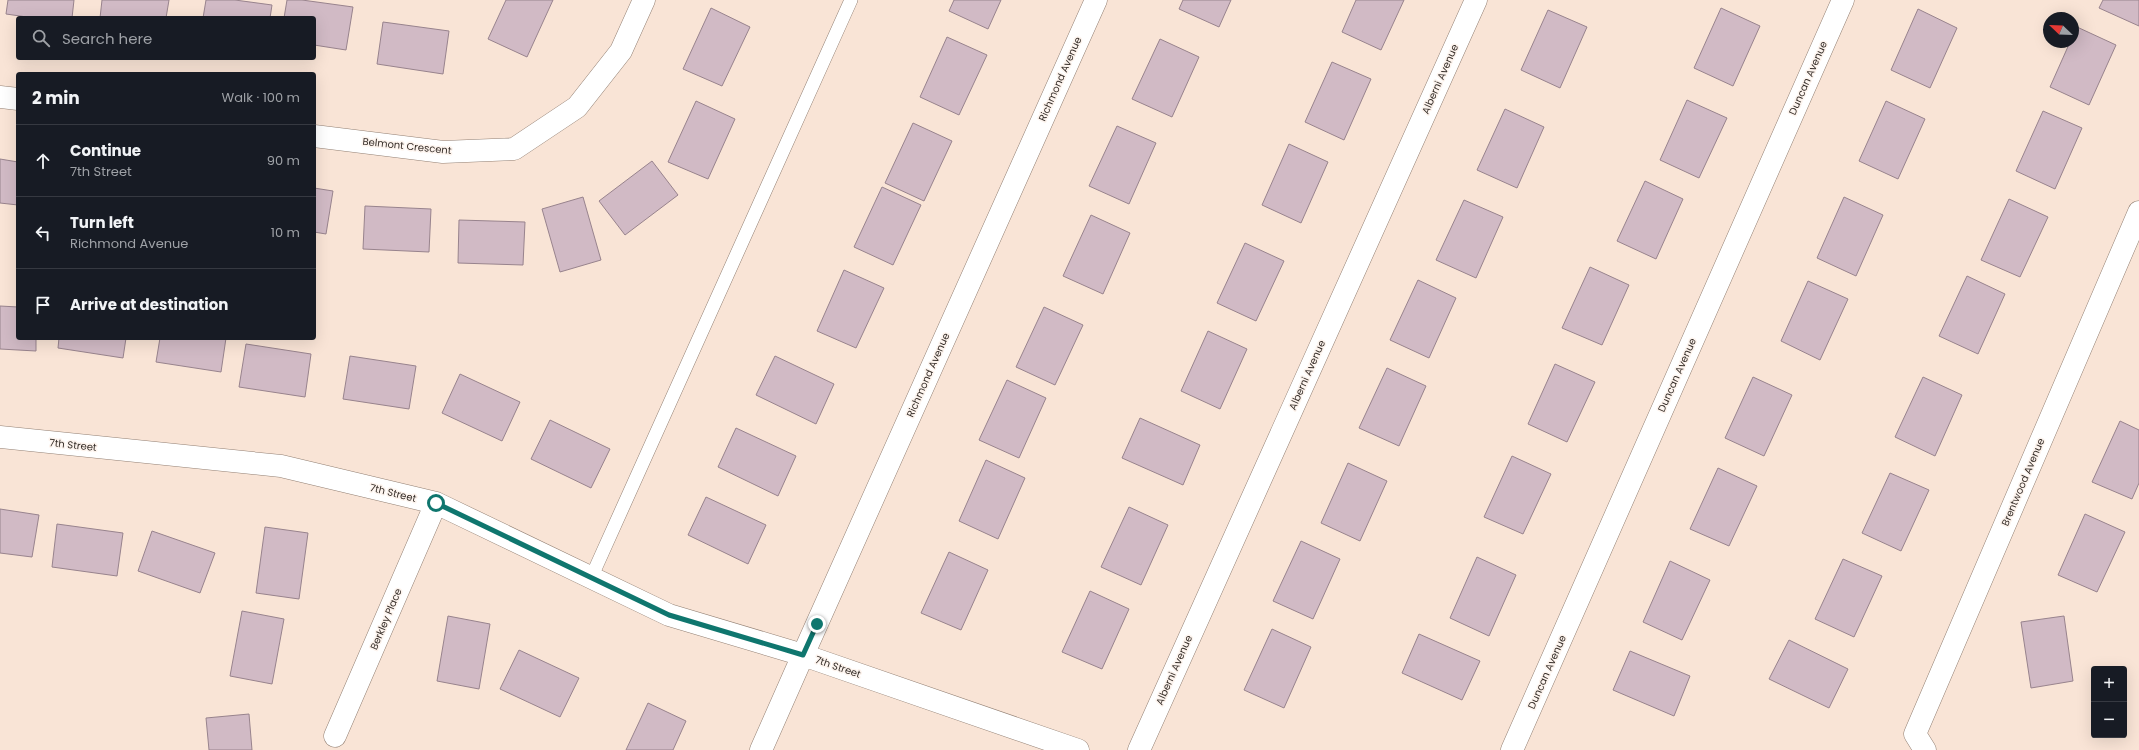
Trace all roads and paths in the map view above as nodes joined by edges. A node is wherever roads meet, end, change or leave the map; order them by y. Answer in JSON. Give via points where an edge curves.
{"nodes":[{"id":1,"x":644,"y":0,"type":"edge"},
{"id":2,"x":851,"y":0,"type":"edge"},
{"id":3,"x":1096,"y":0,"type":"edge"},
{"id":4,"x":1476,"y":0,"type":"edge"},
{"id":5,"x":1842,"y":0,"type":"edge"},
{"id":6,"x":0,"y":97,"type":"edge"},
{"id":7,"x":16,"y":99,"type":"edge"},
{"id":8,"x":316,"y":136,"type":"edge"},
{"id":9,"x":2139,"y":212,"type":"edge"},
{"id":10,"x":0,"y":437,"type":"edge"},
{"id":11,"x":436,"y":503,"type":"junction"},
{"id":12,"x":591,"y":578,"type":"junction"},
{"id":13,"x":803,"y":655,"type":"junction"},
{"id":14,"x":335,"y":736,"type":"dead end"},
{"id":15,"x":761,"y":750,"type":"edge"},
{"id":16,"x":1078,"y":750,"type":"edge"},
{"id":17,"x":1139,"y":750,"type":"edge"},
{"id":18,"x":1512,"y":750,"type":"edge"},
{"id":19,"x":1925,"y":750,"type":"edge"}],
"edges":[{"from":1,"to":8,"type":"street","name":"Belmont Crescent","via":[[621,51],[577,107],[514,149],[443,152]]},
{"from":2,"to":12,"type":"lane"},
{"from":3,"to":13,"type":"street","name":"Richmond Avenue"},
{"from":4,"to":17,"type":"street","name":"Alberni Avenue"},
{"from":5,"to":18,"type":"street","name":"Duncan Avenue"},
{"from":6,"to":7,"type":"street"},
{"from":9,"to":19,"type":"street","name":"Brentwood Avenue","via":[[1915,734]]},
{"from":10,"to":11,"type":"street","name":"7th Street","via":[[282,466]]},
{"from":11,"to":12,"type":"street","name":"7th Street"},
{"from":11,"to":14,"type":"street","name":"Berkley Place"},
{"from":12,"to":13,"type":"street","name":"7th Street","via":[[669,615]]},
{"from":13,"to":15,"type":"street","name":"Richmond Avenue"},
{"from":13,"to":16,"type":"street","name":"7th Street"}]}
